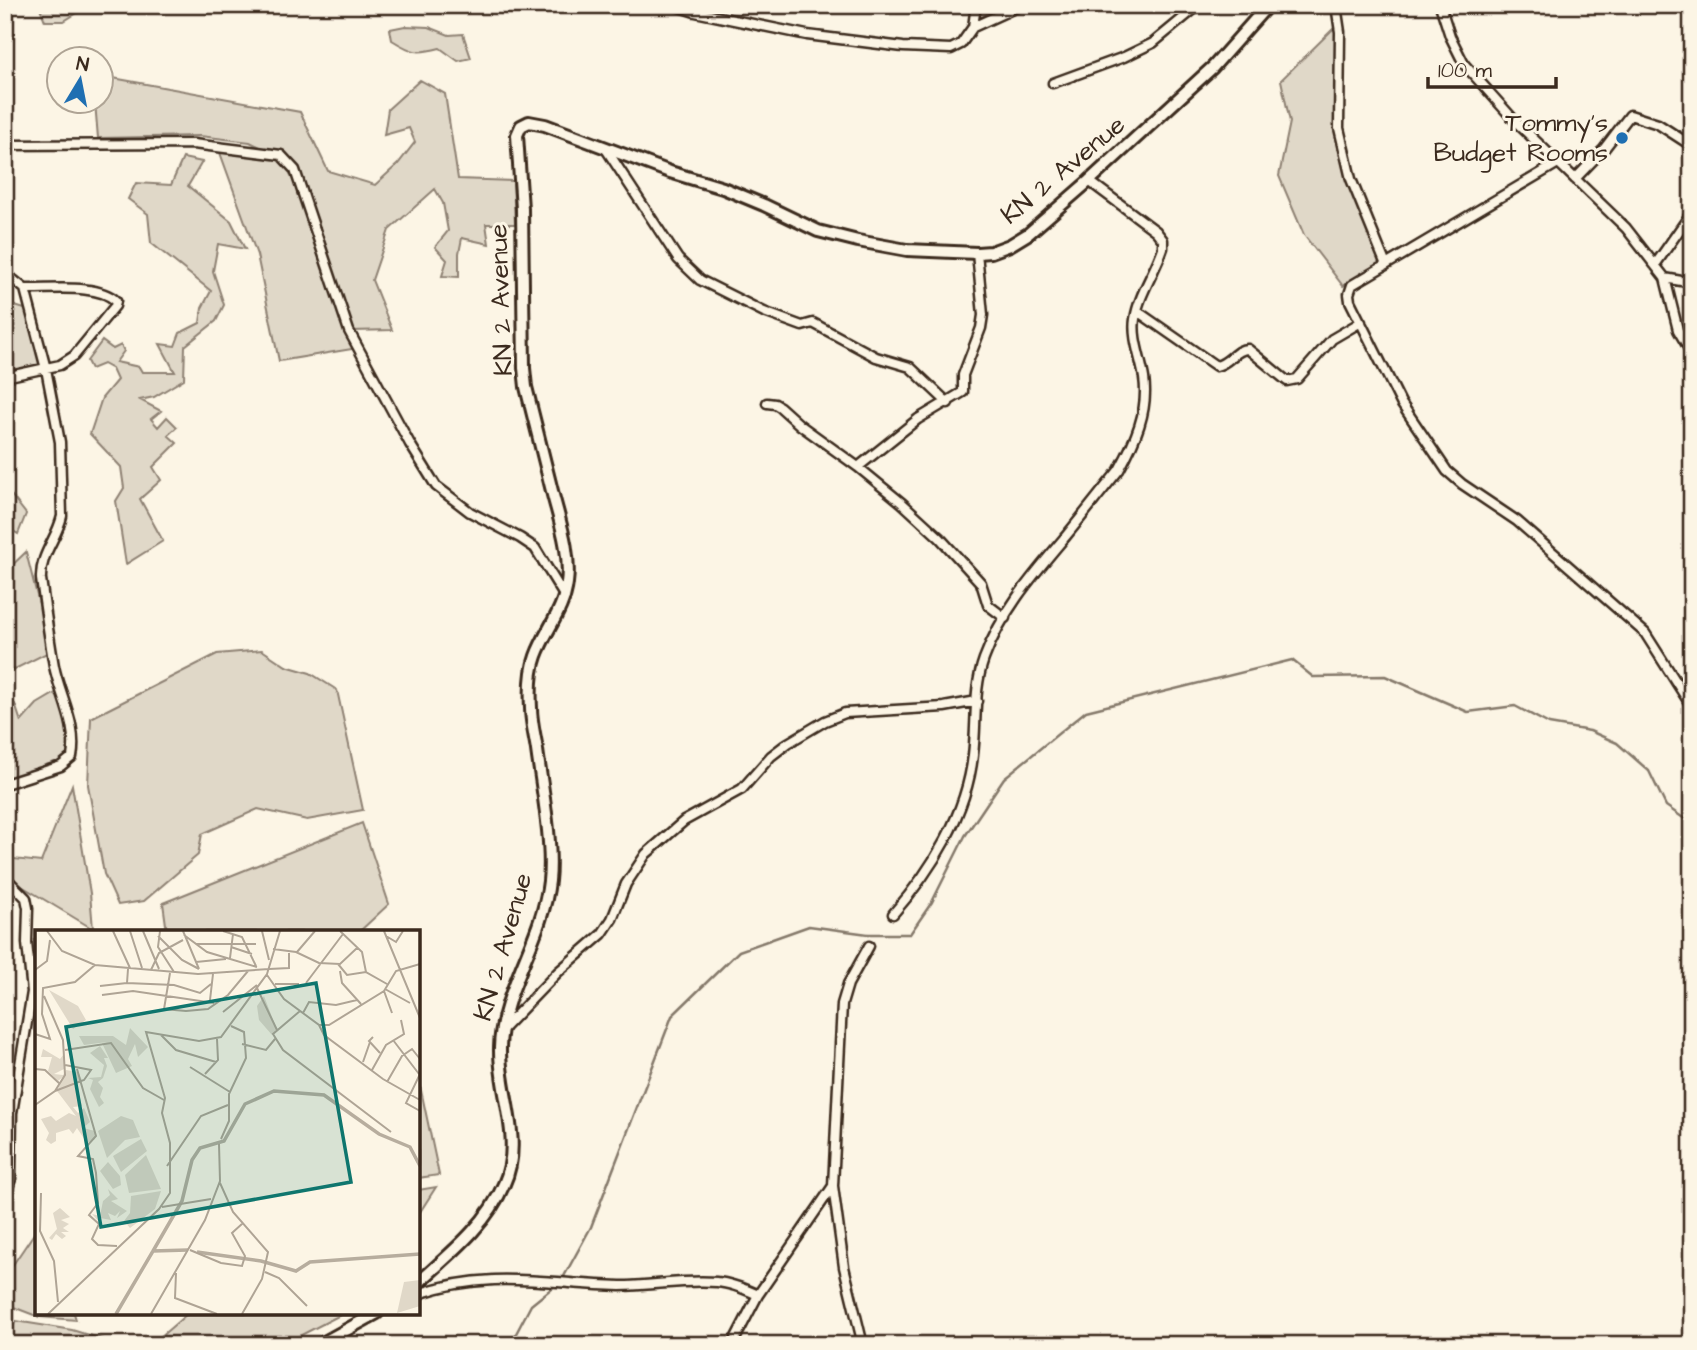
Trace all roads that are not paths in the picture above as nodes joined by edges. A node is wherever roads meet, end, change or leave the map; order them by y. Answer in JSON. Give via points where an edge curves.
{"nodes":[{"id":1,"x":673,"y":5,"type":"edge"},
{"id":2,"x":976,"y":5,"type":"edge"},
{"id":3,"x":995,"y":5,"type":"edge"},
{"id":4,"x":1021,"y":5,"type":"edge"},
{"id":5,"x":1199,"y":5,"type":"edge"},
{"id":6,"x":1268,"y":5,"type":"edge"},
{"id":7,"x":1336,"y":5,"type":"edge"},
{"id":8,"x":1440,"y":5,"type":"edge"},
{"id":9,"x":1003,"y":11,"type":"junction"},
{"id":10,"x":973,"y":27,"type":"junction"},
{"id":11,"x":1053,"y":83,"type":"dead end"},
{"id":12,"x":5,"y":145,"type":"edge"},
{"id":13,"x":1692,"y":146,"type":"edge"},
{"id":14,"x":606,"y":149,"type":"junction"},
{"id":15,"x":1558,"y":163,"type":"junction"},
{"id":16,"x":1575,"y":179,"type":"junction"},
{"id":17,"x":1089,"y":181,"type":"junction"},
{"id":18,"x":1692,"y":212,"type":"edge"},
{"id":19,"x":977,"y":253,"type":"junction"},
{"id":20,"x":1386,"y":265,"type":"junction"},
{"id":21,"x":1655,"y":265,"type":"junction"},
{"id":22,"x":5,"y":273,"type":"edge"},
{"id":23,"x":1665,"y":278,"type":"junction"},
{"id":24,"x":1692,"y":282,"type":"edge"},
{"id":25,"x":25,"y":289,"type":"junction"},
{"id":26,"x":1137,"y":311,"type":"junction"},
{"id":27,"x":1361,"y":322,"type":"junction"},
{"id":28,"x":1692,"y":354,"type":"edge"},
{"id":29,"x":46,"y":369,"type":"junction"},
{"id":30,"x":5,"y":377,"type":"edge"},
{"id":31,"x":948,"y":402,"type":"junction"},
{"id":32,"x":767,"y":403,"type":"dead end"},
{"id":33,"x":858,"y":467,"type":"junction"},
{"id":34,"x":565,"y":597,"type":"junction"},
{"id":35,"x":1005,"y":618,"type":"junction"},
{"id":36,"x":977,"y":701,"type":"junction"},
{"id":37,"x":1692,"y":707,"type":"edge"},
{"id":38,"x":5,"y":784,"type":"edge"},
{"id":39,"x":5,"y":877,"type":"edge"},
{"id":40,"x":893,"y":914,"type":"dead end"},
{"id":41,"x":869,"y":947,"type":"dead end"},
{"id":42,"x":502,"y":1031,"type":"junction"},
{"id":43,"x":833,"y":1186,"type":"junction"},
{"id":44,"x":5,"y":1196,"type":"edge"},
{"id":45,"x":420,"y":1281,"type":"edge"},
{"id":46,"x":420,"y":1293,"type":"edge"},
{"id":47,"x":758,"y":1295,"type":"junction"},
{"id":48,"x":373,"y":1315,"type":"edge"},
{"id":49,"x":319,"y":1345,"type":"edge"},
{"id":50,"x":732,"y":1345,"type":"edge"},
{"id":51,"x":863,"y":1345,"type":"edge"}],
"edges":[{"from":1,"to":10,"type":"street","via":[[807,35],[903,47],[956,47]]},
{"from":2,"to":10,"type":"street"},
{"from":3,"to":9,"type":"street"},
{"from":4,"to":9,"type":"street"},
{"from":5,"to":11,"type":"street","via":[[1153,43]]},
{"from":6,"to":17,"type":"main road","name":"KN 2 Avenue","via":[[1213,67]]},
{"from":7,"to":20,"type":"street","via":[[1339,128],[1351,179]]},
{"from":8,"to":15,"type":"street","via":[[1464,64]]},
{"from":9,"to":10,"type":"street"},
{"from":12,"to":34,"type":"street","via":[[193,144],[281,155],[295,170],[349,331],[436,486],[470,512],[535,548]]},
{"from":13,"to":16,"type":"street","via":[[1658,124],[1629,115]]},
{"from":14,"to":19,"type":"main road","name":"KN 2 Avenue","via":[[723,188],[818,231],[907,250]]},
{"from":14,"to":31,"type":"street","via":[[678,258],[700,280],[764,312],[802,326],[813,323],[876,358],[911,367]]},
{"from":14,"to":34,"type":"main road","name":"KN 2 Avenue","via":[[529,122],[517,135],[524,368],[562,532],[568,568]]},
{"from":15,"to":16,"type":"street"},
{"from":15,"to":20,"type":"street"},
{"from":16,"to":21,"type":"street","via":[[1626,228]]},
{"from":17,"to":19,"type":"main road","name":"KN 2 Avenue","via":[[1028,234],[1010,245]]},
{"from":17,"to":26,"type":"street","via":[[1163,240]]},
{"from":18,"to":21,"type":"street"},
{"from":19,"to":31,"type":"street","via":[[984,304],[981,328],[963,375],[963,393]]},
{"from":20,"to":27,"type":"street","via":[[1353,285],[1349,294]]},
{"from":21,"to":23,"type":"street"},
{"from":22,"to":25,"type":"street"},
{"from":23,"to":24,"type":"street"},
{"from":23,"to":28,"type":"street","via":[[1678,330]]},
{"from":25,"to":29,"type":"street"},
{"from":25,"to":29,"type":"street","via":[[66,288],[107,294],[116,301],[74,356]]},
{"from":26,"to":27,"type":"street","via":[[1216,366],[1248,349],[1287,382],[1297,379],[1332,339]]},
{"from":26,"to":35,"type":"street","via":[[1135,333],[1145,409],[1129,451],[1119,470],[1018,594]]},
{"from":27,"to":37,"type":"street","via":[[1401,403],[1447,471],[1517,521],[1645,633]]},
{"from":29,"to":30,"type":"street"},
{"from":29,"to":38,"type":"street","via":[[60,442],[62,516],[40,566],[55,668],[70,715],[74,748],[72,757],[61,765]]},
{"from":31,"to":33,"type":"street","via":[[918,419]]},
{"from":32,"to":33,"type":"street","via":[[780,407]]},
{"from":33,"to":35,"type":"street","via":[[940,538],[981,583],[988,605]]},
{"from":34,"to":42,"type":"main road","name":"KN 2 Avenue","via":[[531,673],[531,712],[550,853],[549,883]]},
{"from":35,"to":36,"type":"street","via":[[982,663]]},
{"from":36,"to":40,"type":"street","via":[[973,754],[962,806],[911,894]]},
{"from":36,"to":42,"type":"street","via":[[845,713],[788,743],[742,789],[684,821],[646,854],[625,884],[603,934],[558,972]]},
{"from":39,"to":44,"type":"street","via":[[26,898],[32,992],[12,1113],[11,1179]]},
{"from":41,"to":43,"type":"street","via":[[842,1004]]},
{"from":42,"to":45,"type":"main road","name":"KN 2 Avenue","via":[[501,1063],[513,1143],[505,1183],[465,1240]]},
{"from":43,"to":47,"type":"street"},
{"from":43,"to":51,"type":"street","via":[[844,1267]]},
{"from":46,"to":47,"type":"street","via":[[475,1280],[536,1279],[622,1286],[717,1282]]},
{"from":47,"to":50,"type":"street"},
{"from":48,"to":49,"type":"main road"}]}
